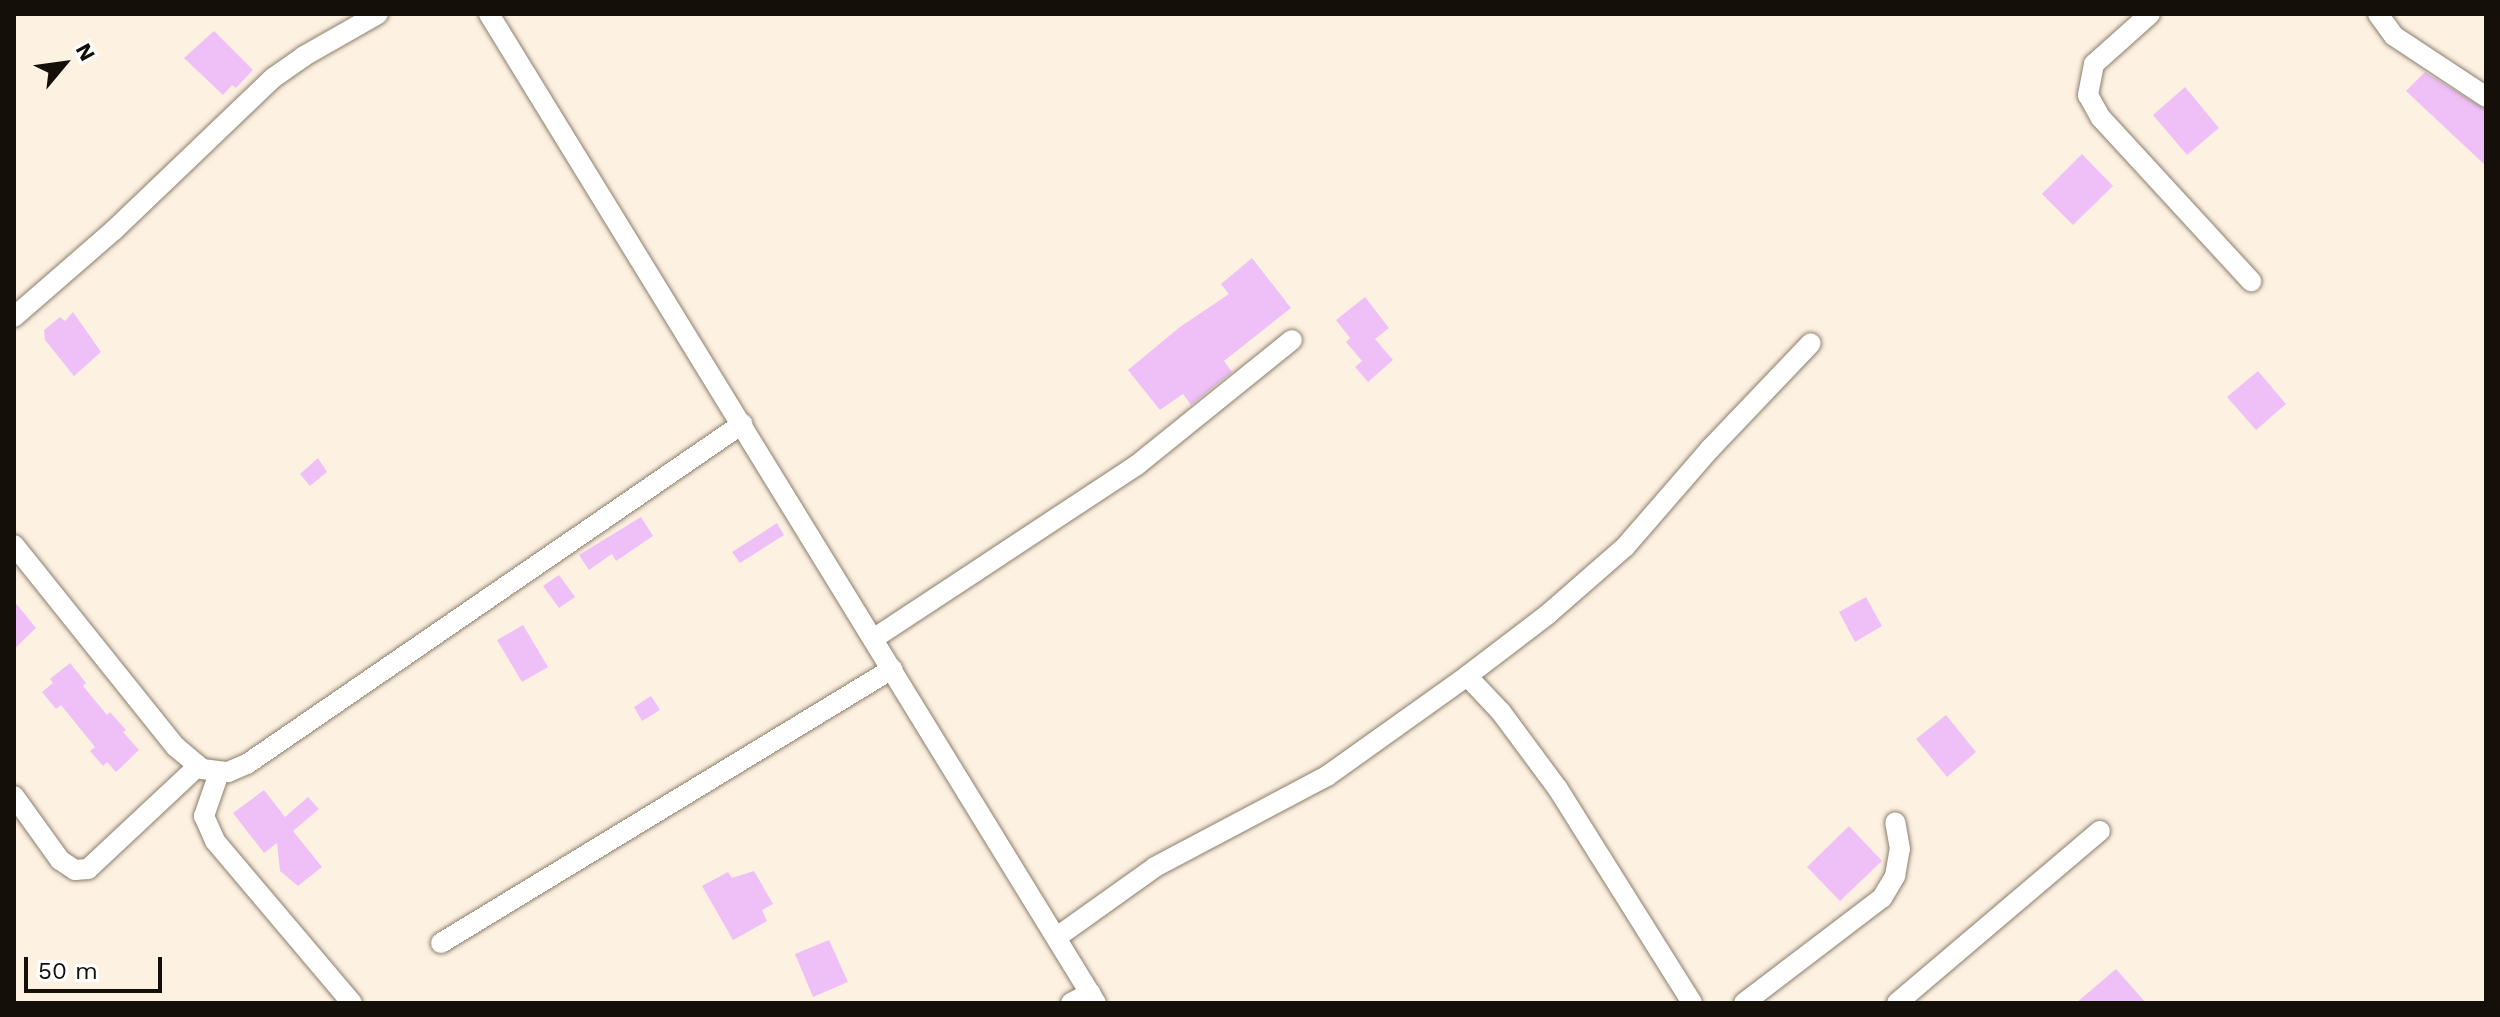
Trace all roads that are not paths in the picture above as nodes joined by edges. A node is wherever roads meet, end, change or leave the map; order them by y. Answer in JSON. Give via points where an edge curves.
{"nodes":[{"id":1,"x":378,"y":14,"type":"edge"},
{"id":2,"x":489,"y":14,"type":"edge"},
{"id":3,"x":2150,"y":14,"type":"edge"},
{"id":4,"x":2378,"y":14,"type":"edge"},
{"id":5,"x":2486,"y":97,"type":"edge"},
{"id":6,"x":2251,"y":281,"type":"dead end"},
{"id":7,"x":14,"y":317,"type":"edge"},
{"id":8,"x":1292,"y":340,"type":"dead end"},
{"id":9,"x":1811,"y":343,"type":"dead end"},
{"id":10,"x":742,"y":424,"type":"junction"},
{"id":11,"x":14,"y":545,"type":"edge"},
{"id":12,"x":873,"y":639,"type":"junction"},
{"id":13,"x":892,"y":669,"type":"junction"},
{"id":14,"x":1467,"y":676,"type":"junction"},
{"id":15,"x":198,"y":766,"type":"junction"},
{"id":16,"x":219,"y":773,"type":"junction"},
{"id":17,"x":14,"y":796,"type":"edge"},
{"id":18,"x":1895,"y":822,"type":"dead end"},
{"id":19,"x":2100,"y":831,"type":"dead end"},
{"id":20,"x":1057,"y":937,"type":"junction"},
{"id":21,"x":441,"y":943,"type":"dead end"},
{"id":22,"x":1094,"y":998,"type":"edge"},
{"id":23,"x":352,"y":1003,"type":"edge"},
{"id":24,"x":1071,"y":1003,"type":"edge"},
{"id":25,"x":1692,"y":1003,"type":"edge"},
{"id":26,"x":1744,"y":1003,"type":"edge"},
{"id":27,"x":1897,"y":1003,"type":"edge"}],
"edges":[{"from":1,"to":7,"type":"street","via":[[273,78]]},
{"from":2,"to":10,"type":"street"},
{"from":3,"to":6,"type":"street","via":[[2094,64],[2088,95],[2101,118]]},
{"from":4,"to":5,"type":"street","via":[[2394,36]]},
{"from":8,"to":12,"type":"street","via":[[1137,465]]},
{"from":9,"to":14,"type":"street","via":[[1625,547]]},
{"from":10,"to":12,"type":"street"},
{"from":10,"to":16,"type":"street","via":[[247,764]]},
{"from":11,"to":15,"type":"street","via":[[176,747]]},
{"from":12,"to":13,"type":"street"},
{"from":13,"to":20,"type":"street"},
{"from":13,"to":21,"type":"street"},
{"from":14,"to":20,"type":"street","via":[[1327,776],[1155,867]]},
{"from":14,"to":25,"type":"street","via":[[1558,789]]},
{"from":15,"to":16,"type":"street"},
{"from":15,"to":17,"type":"street","via":[[88,869],[75,870],[60,860]]},
{"from":16,"to":23,"type":"street","via":[[204,816],[215,841]]},
{"from":18,"to":26,"type":"street","via":[[1900,849],[1895,876],[1882,898]]},
{"from":19,"to":27,"type":"street"},
{"from":20,"to":22,"type":"street"},
{"from":22,"to":24,"type":"street"}]}
